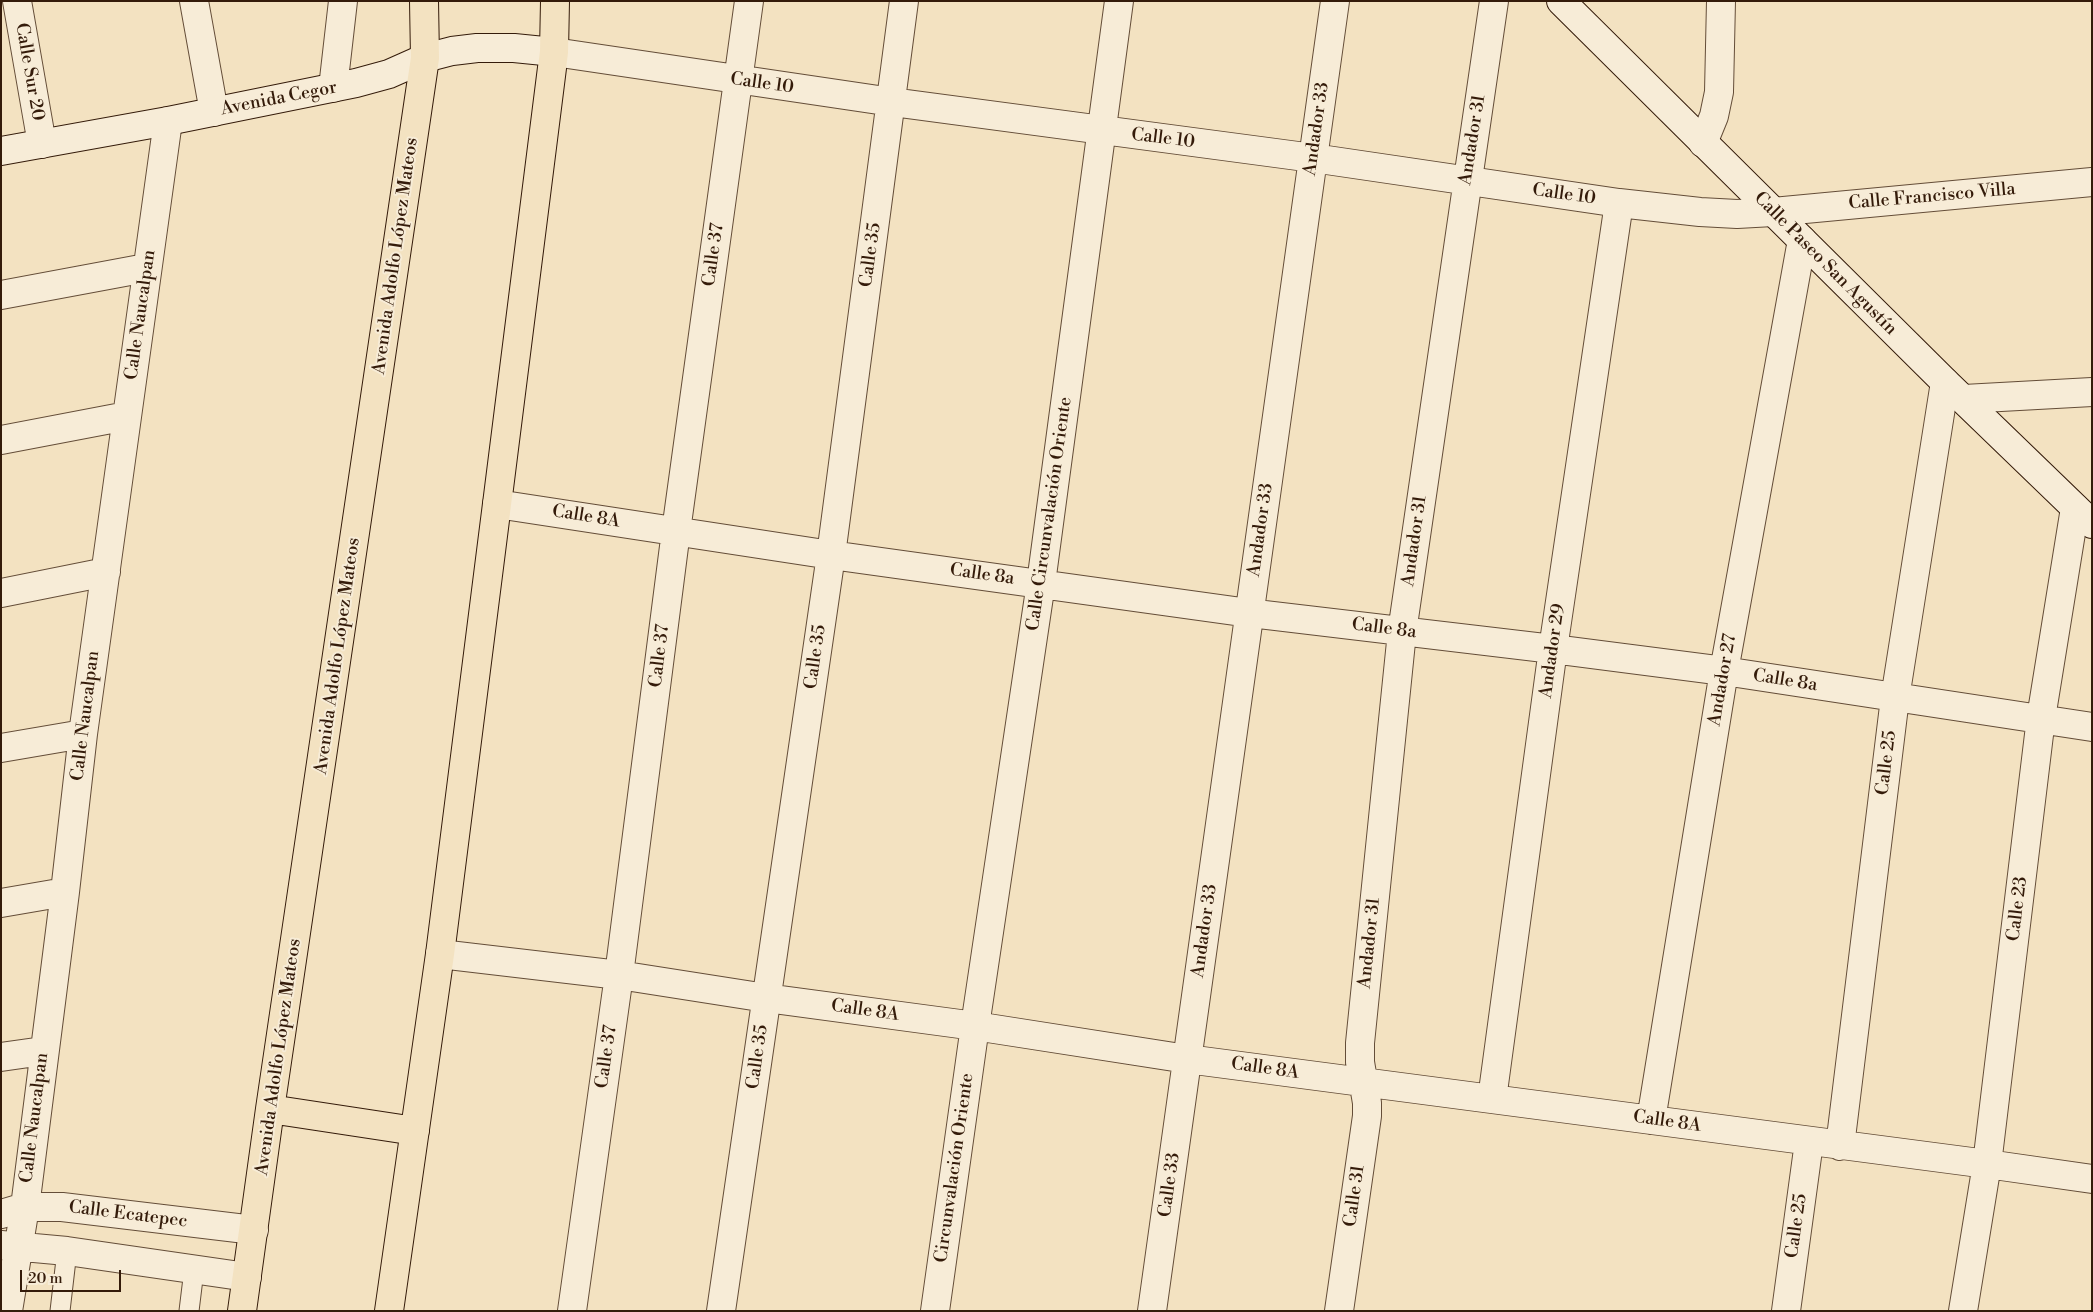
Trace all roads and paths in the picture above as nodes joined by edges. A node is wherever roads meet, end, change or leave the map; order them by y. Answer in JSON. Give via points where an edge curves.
{"nodes":[{"id":1,"x":16,"y":1,"type":"edge"},
{"id":2,"x":194,"y":1,"type":"edge"},
{"id":3,"x":342,"y":1,"type":"edge"},
{"id":4,"x":424,"y":1,"type":"edge"},
{"id":5,"x":556,"y":1,"type":"edge"},
{"id":6,"x":749,"y":1,"type":"edge"},
{"id":7,"x":904,"y":1,"type":"edge"},
{"id":8,"x":1119,"y":1,"type":"edge"},
{"id":9,"x":1335,"y":1,"type":"edge"},
{"id":10,"x":1494,"y":1,"type":"edge"},
{"id":11,"x":1561,"y":1,"type":"edge"},
{"id":12,"x":1721,"y":1,"type":"edge"},
{"id":13,"x":554,"y":52,"type":"junction"},
{"id":14,"x":424,"y":58,"type":"junction"},
{"id":15,"x":739,"y":81,"type":"junction"},
{"id":16,"x":333,"y":88,"type":"junction"},
{"id":17,"x":892,"y":102,"type":"junction"},
{"id":18,"x":214,"y":112,"type":"junction"},
{"id":19,"x":168,"y":121,"type":"junction"},
{"id":20,"x":1101,"y":131,"type":"junction"},
{"id":21,"x":1703,"y":143,"type":"junction"},
{"id":22,"x":42,"y":144,"type":"junction"},
{"id":23,"x":1,"y":151,"type":"edge"},
{"id":24,"x":1313,"y":158,"type":"junction"},
{"id":25,"x":1466,"y":181,"type":"junction"},
{"id":26,"x":2092,"y":182,"type":"edge"},
{"id":27,"x":1619,"y":203,"type":"junction"},
{"id":28,"x":1773,"y":212,"type":"junction"},
{"id":29,"x":1802,"y":240,"type":"junction"},
{"id":30,"x":146,"y":268,"type":"junction"},
{"id":31,"x":1,"y":295,"type":"edge"},
{"id":32,"x":1954,"y":390,"type":"junction"},
{"id":33,"x":2092,"y":392,"type":"edge"},
{"id":34,"x":127,"y":416,"type":"junction"},
{"id":35,"x":1,"y":440,"type":"edge"},
{"id":36,"x":497,"y":504,"type":"junction"},
{"id":37,"x":2084,"y":516,"type":"edge"},
{"id":38,"x":676,"y":531,"type":"junction"},
{"id":39,"x":831,"y":555,"type":"junction"},
{"id":40,"x":106,"y":572,"type":"junction"},
{"id":41,"x":1041,"y":583,"type":"junction"},
{"id":42,"x":1,"y":593,"type":"edge"},
{"id":43,"x":1249,"y":613,"type":"junction"},
{"id":44,"x":1402,"y":632,"type":"junction"},
{"id":45,"x":1553,"y":648,"type":"junction"},
{"id":46,"x":1724,"y":671,"type":"junction"},
{"id":47,"x":1895,"y":698,"type":"junction"},
{"id":48,"x":2041,"y":718,"type":"junction"},
{"id":49,"x":2092,"y":727,"type":"edge"},
{"id":50,"x":83,"y":734,"type":"junction"},
{"id":51,"x":1,"y":748,"type":"edge"},
{"id":52,"x":65,"y":892,"type":"junction"},
{"id":53,"x":1,"y":903,"type":"edge"},
{"id":54,"x":440,"y":954,"type":"junction"},
{"id":55,"x":619,"y":975,"type":"junction"},
{"id":56,"x":766,"y":998,"type":"junction"},
{"id":57,"x":975,"y":1026,"type":"junction"},
{"id":58,"x":44,"y":1051,"type":"junction"},
{"id":59,"x":1,"y":1057,"type":"edge"},
{"id":60,"x":1187,"y":1059,"type":"junction"},
{"id":61,"x":1362,"y":1082,"type":"junction"},
{"id":62,"x":1492,"y":1099,"type":"junction"},
{"id":63,"x":270,"y":1109,"type":"junction"},
{"id":64,"x":1651,"y":1120,"type":"junction"},
{"id":65,"x":415,"y":1131,"type":"junction"},
{"id":66,"x":1809,"y":1142,"type":"junction"},
{"id":67,"x":1840,"y":1146,"type":"junction"},
{"id":68,"x":1986,"y":1164,"type":"junction"},
{"id":69,"x":2092,"y":1179,"type":"edge"},
{"id":70,"x":13,"y":1210,"type":"edge"},
{"id":71,"x":254,"y":1230,"type":"junction"},
{"id":72,"x":10,"y":1246,"type":"edge"},
{"id":73,"x":67,"y":1250,"type":"junction"},
{"id":74,"x":194,"y":1270,"type":"junction"},
{"id":75,"x":247,"y":1276,"type":"junction"},
{"id":76,"x":8,"y":1311,"type":"edge"},
{"id":77,"x":60,"y":1311,"type":"edge"},
{"id":78,"x":188,"y":1311,"type":"edge"},
{"id":79,"x":242,"y":1311,"type":"edge"},
{"id":80,"x":389,"y":1311,"type":"edge"},
{"id":81,"x":572,"y":1311,"type":"edge"},
{"id":82,"x":721,"y":1311,"type":"edge"},
{"id":83,"x":936,"y":1311,"type":"edge"},
{"id":84,"x":1152,"y":1311,"type":"edge"},
{"id":85,"x":1340,"y":1311,"type":"edge"},
{"id":86,"x":1786,"y":1311,"type":"edge"},
{"id":87,"x":1963,"y":1311,"type":"edge"}],
"edges":[{"from":1,"to":22,"type":"street","name":"Calle Sur 20"},
{"from":2,"to":18,"type":"street"},
{"from":3,"to":16,"type":"street"},
{"from":4,"to":14,"type":"main road","name":"Avenida Adolfo López Mateos"},
{"from":5,"to":13,"type":"main road"},
{"from":6,"to":15,"type":"street","name":"Calle 37"},
{"from":7,"to":17,"type":"street","name":"Calle 35"},
{"from":8,"to":20,"type":"street","name":"Calle Circunvalación Oriente"},
{"from":9,"to":24,"type":"street","name":"Andador 33"},
{"from":10,"to":25,"type":"street","name":"Andador 31"},
{"from":11,"to":21,"type":"street","name":"Calle Paseo San Agustín"},
{"from":12,"to":21,"type":"street","via":[[1719,92]]},
{"from":13,"to":14,"type":"street","name":"Avenida Cegor","via":[[477,48]]},
{"from":13,"to":15,"type":"street","name":"Calle 10"},
{"from":13,"to":36,"type":"main road"},
{"from":14,"to":16,"type":"street","name":"Avenida Cegor","via":[[389,74]]},
{"from":14,"to":63,"type":"main road","name":"Avenida Adolfo López Mateos"},
{"from":15,"to":17,"type":"street","name":"Calle 10"},
{"from":15,"to":38,"type":"street","name":"Calle 37"},
{"from":16,"to":18,"type":"street","name":"Avenida Cegor"},
{"from":17,"to":20,"type":"street","name":"Calle 10"},
{"from":17,"to":39,"type":"street","name":"Calle 35"},
{"from":18,"to":19,"type":"street","name":"Avenida Cegor"},
{"from":19,"to":22,"type":"street","name":"Avenida Cegor"},
{"from":19,"to":30,"type":"street","name":"Calle Naucalpan"},
{"from":20,"to":24,"type":"street","name":"Calle 10"},
{"from":20,"to":41,"type":"street","name":"Calle Circunvalación Oriente"},
{"from":21,"to":28,"type":"street","name":"Calle Paseo San Agustín"},
{"from":22,"to":23,"type":"street","name":"Avenida Cegor"},
{"from":24,"to":25,"type":"street","name":"Calle 10"},
{"from":24,"to":43,"type":"street","name":"Andador 33"},
{"from":25,"to":27,"type":"street","name":"Calle 10"},
{"from":25,"to":44,"type":"street","name":"Andador 31"},
{"from":26,"to":28,"type":"street","name":"Calle Francisco Villa"},
{"from":27,"to":28,"type":"street","name":"Calle 10","via":[[1737,214]]},
{"from":27,"to":45,"type":"street","name":"Andador 29"},
{"from":28,"to":29,"type":"street","name":"Calle Paseo San Agustín"},
{"from":29,"to":32,"type":"street","name":"Calle Paseo San Agustín"},
{"from":29,"to":46,"type":"street","name":"Andador 27"},
{"from":30,"to":31,"type":"street"},
{"from":30,"to":34,"type":"street","name":"Calle Naucalpan"},
{"from":32,"to":33,"type":"street"},
{"from":32,"to":37,"type":"street","name":"Calle Paseo San Agustín"},
{"from":32,"to":47,"type":"street","name":"Calle 25"},
{"from":34,"to":35,"type":"street"},
{"from":34,"to":40,"type":"street","name":"Calle Naucalpan"},
{"from":36,"to":38,"type":"street","name":"Calle 8A"},
{"from":36,"to":54,"type":"main road"},
{"from":37,"to":48,"type":"street","name":"Calle 23"},
{"from":38,"to":39,"type":"street","name":"Calle 8a"},
{"from":38,"to":55,"type":"street","name":"Calle 37"},
{"from":39,"to":41,"type":"street","name":"Calle 8a"},
{"from":39,"to":56,"type":"street","name":"Calle 35"},
{"from":40,"to":42,"type":"street"},
{"from":40,"to":50,"type":"street","name":"Calle Naucalpan"},
{"from":41,"to":43,"type":"street","name":"Calle 8a"},
{"from":41,"to":57,"type":"street","name":"Calle Circunvalación Oriente"},
{"from":43,"to":44,"type":"street","name":"Calle 8a"},
{"from":43,"to":60,"type":"street","name":"Andador 33"},
{"from":44,"to":45,"type":"street","name":"Calle 8a"},
{"from":44,"to":61,"type":"street","name":"Andador 31","via":[[1360,1043]]},
{"from":45,"to":46,"type":"street","name":"Calle 8a"},
{"from":45,"to":62,"type":"street","name":"Andador 29"},
{"from":46,"to":47,"type":"street","name":"Calle 8a"},
{"from":46,"to":64,"type":"street","name":"Andador 27"},
{"from":47,"to":48,"type":"street","name":"Calle 8a"},
{"from":47,"to":67,"type":"street","name":"Calle 25"},
{"from":48,"to":49,"type":"street","name":"Calle 8a"},
{"from":48,"to":68,"type":"street","name":"Calle 23"},
{"from":50,"to":51,"type":"street"},
{"from":50,"to":52,"type":"street","name":"Calle Naucalpan"},
{"from":52,"to":53,"type":"street"},
{"from":52,"to":58,"type":"street","name":"Calle Naucalpan"},
{"from":54,"to":55,"type":"street","name":"Calle 8A"},
{"from":54,"to":65,"type":"main road"},
{"from":55,"to":56,"type":"street","name":"Calle 8A"},
{"from":55,"to":81,"type":"street","name":"Calle 37"},
{"from":56,"to":57,"type":"street","name":"Calle 8A"},
{"from":56,"to":82,"type":"street","name":"Calle 35"},
{"from":57,"to":60,"type":"street","name":"Calle 8A"},
{"from":57,"to":83,"type":"street","name":"Circunvalación Oriente"},
{"from":58,"to":59,"type":"street"},
{"from":58,"to":70,"type":"street","name":"Calle Naucalpan"},
{"from":60,"to":61,"type":"street","name":"Calle 8A"},
{"from":60,"to":84,"type":"street","name":"Calle 33"},
{"from":61,"to":62,"type":"street","name":"Calle 8A"},
{"from":61,"to":85,"type":"street","name":"Calle 31","via":[[1367,1116]]},
{"from":62,"to":64,"type":"street","name":"Calle 8A"},
{"from":63,"to":65,"type":"main road"},
{"from":63,"to":71,"type":"main road","name":"Avenida Adolfo López Mateos"},
{"from":64,"to":66,"type":"street","name":"Calle 8A"},
{"from":65,"to":80,"type":"main road"},
{"from":66,"to":67,"type":"street","name":"Calle 8A"},
{"from":66,"to":86,"type":"street","name":"Calle 25"},
{"from":67,"to":68,"type":"street","name":"Calle 8A"},
{"from":68,"to":69,"type":"street","name":"Calle 8A"},
{"from":68,"to":87,"type":"street","name":"Calle 23"},
{"from":70,"to":71,"type":"street","name":"Calle Ecatepec","via":[[62,1207]]},
{"from":70,"to":72,"type":"street","name":"Calle Naucalpan"},
{"from":71,"to":75,"type":"main road","name":"Avenida Adolfo López Mateos"},
{"from":72,"to":73,"type":"street"},
{"from":72,"to":76,"type":"street","name":"Calle Naucalpan"},
{"from":73,"to":74,"type":"street"},
{"from":73,"to":77,"type":"lane"},
{"from":74,"to":75,"type":"street"},
{"from":74,"to":78,"type":"lane"},
{"from":75,"to":79,"type":"main road","name":"Avenida Adolfo López Mateos"}]}
